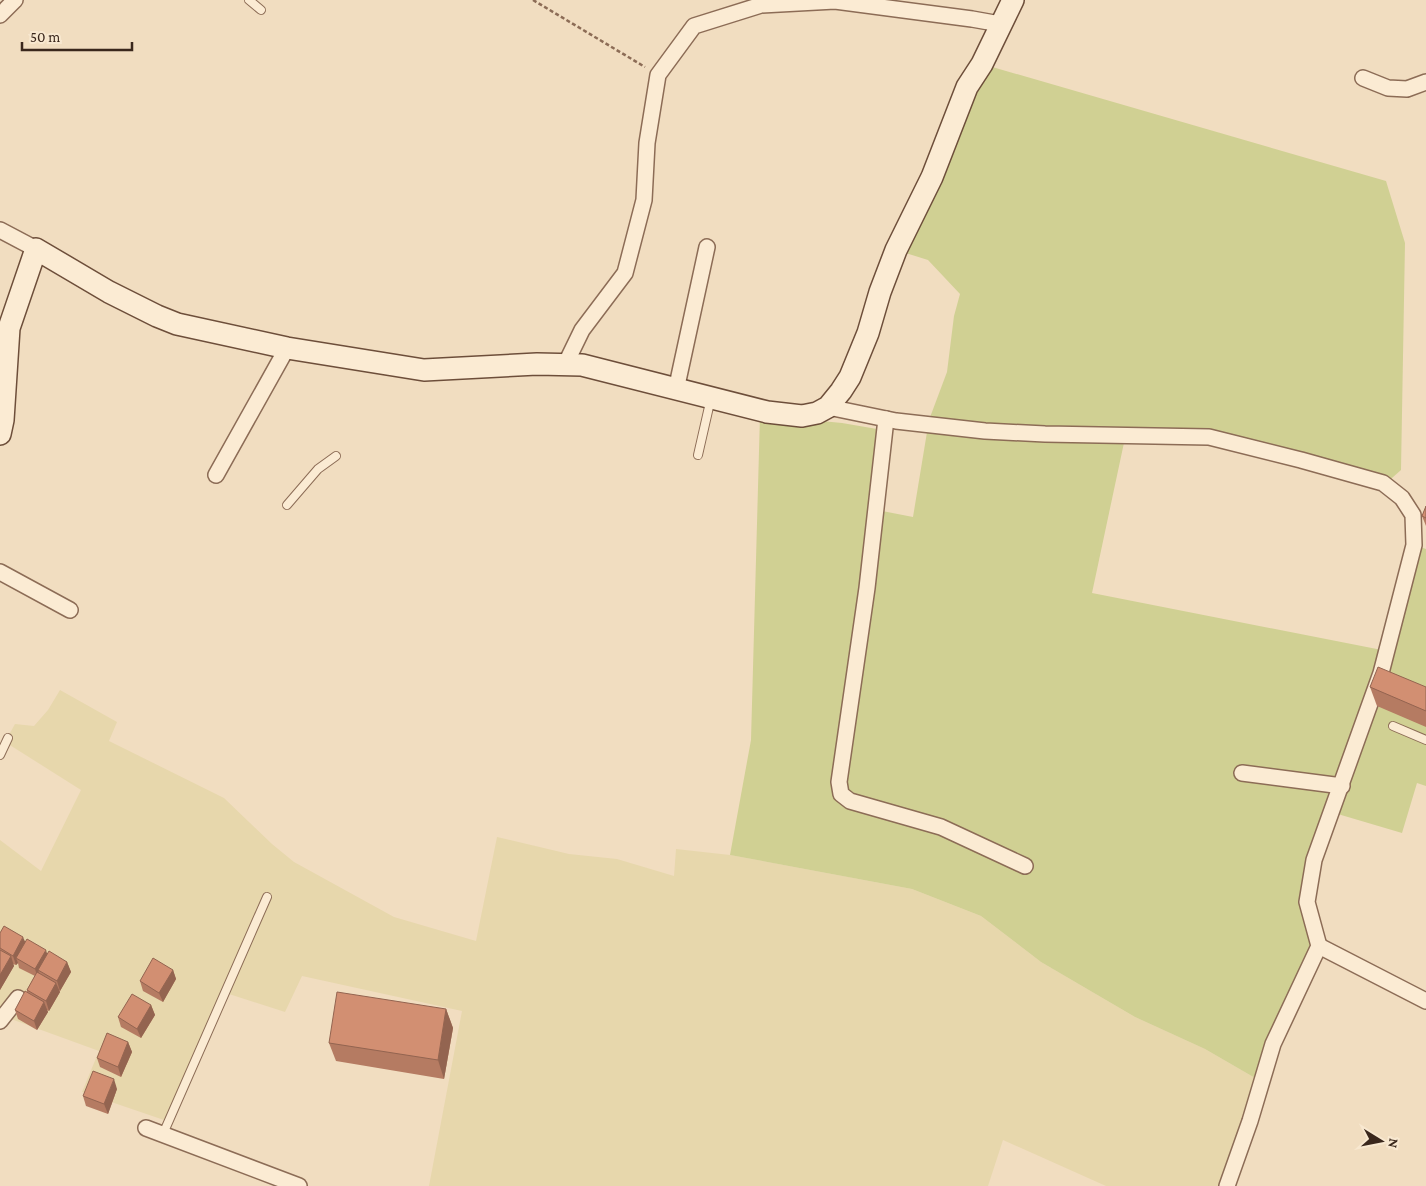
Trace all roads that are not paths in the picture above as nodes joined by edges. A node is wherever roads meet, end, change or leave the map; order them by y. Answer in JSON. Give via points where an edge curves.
{"nodes":[{"id":1,"x":15,"y":0,"type":"edge"},
{"id":2,"x":249,"y":0,"type":"edge"},
{"id":3,"x":1013,"y":0,"type":"edge"},
{"id":4,"x":261,"y":10,"type":"dead end"},
{"id":5,"x":0,"y":15,"type":"edge"},
{"id":6,"x":1000,"y":24,"type":"junction"},
{"id":7,"x":1363,"y":78,"type":"dead end"},
{"id":8,"x":1426,"y":82,"type":"edge"},
{"id":9,"x":0,"y":230,"type":"edge"},
{"id":10,"x":707,"y":248,"type":"dead end"},
{"id":11,"x":36,"y":249,"type":"junction"},
{"id":12,"x":287,"y":348,"type":"junction"},
{"id":13,"x":565,"y":365,"type":"junction"},
{"id":14,"x":676,"y":390,"type":"junction"},
{"id":15,"x":711,"y":398,"type":"junction"},
{"id":16,"x":828,"y":407,"type":"junction"},
{"id":17,"x":886,"y":418,"type":"junction"},
{"id":18,"x":0,"y":434,"type":"edge"},
{"id":19,"x":698,"y":455,"type":"dead end"},
{"id":20,"x":336,"y":456,"type":"dead end"},
{"id":21,"x":216,"y":475,"type":"dead end"},
{"id":22,"x":287,"y":505,"type":"dead end"},
{"id":23,"x":0,"y":572,"type":"edge"},
{"id":24,"x":70,"y":610,"type":"dead end"},
{"id":25,"x":1381,"y":672,"type":"junction"},
{"id":26,"x":1399,"y":679,"type":"edge"},
{"id":27,"x":1393,"y":726,"type":"dead end"},
{"id":28,"x":8,"y":738,"type":"dead end"},
{"id":29,"x":1426,"y":740,"type":"edge"},
{"id":30,"x":0,"y":755,"type":"edge"},
{"id":31,"x":1242,"y":773,"type":"dead end"},
{"id":32,"x":1342,"y":786,"type":"junction"},
{"id":33,"x":1025,"y":866,"type":"dead end"},
{"id":34,"x":267,"y":897,"type":"dead end"},
{"id":35,"x":1319,"y":946,"type":"junction"},
{"id":36,"x":18,"y":998,"type":"dead end"},
{"id":37,"x":1426,"y":1001,"type":"edge"},
{"id":38,"x":0,"y":1021,"type":"edge"},
{"id":39,"x":146,"y":1128,"type":"dead end"},
{"id":40,"x":163,"y":1134,"type":"junction"},
{"id":41,"x":299,"y":1186,"type":"edge"},
{"id":42,"x":1227,"y":1186,"type":"edge"}],
"edges":[{"from":1,"to":5,"type":"street"},
{"from":2,"to":4,"type":"lane"},
{"from":3,"to":6,"type":"street"},
{"from":6,"to":13,"type":"street","via":[[835,1],[761,5],[694,26],[658,75],[647,142],[644,200],[625,273],[582,330]]},
{"from":6,"to":16,"type":"street","via":[[982,64],[967,87],[932,177],[896,250],[850,376]]},
{"from":7,"to":8,"type":"street","via":[[1388,88],[1407,89]]},
{"from":9,"to":11,"type":"street"},
{"from":10,"to":14,"type":"street"},
{"from":11,"to":12,"type":"street","via":[[143,310],[177,324]]},
{"from":11,"to":18,"type":"street","via":[[9,328]]},
{"from":12,"to":13,"type":"street","via":[[424,370]]},
{"from":12,"to":21,"type":"street"},
{"from":13,"to":14,"type":"street","via":[[582,365]]},
{"from":14,"to":15,"type":"street"},
{"from":15,"to":16,"type":"street","via":[[767,412],[802,416]]},
{"from":15,"to":19,"type":"lane"},
{"from":16,"to":17,"type":"street"},
{"from":17,"to":25,"type":"street","via":[[985,431],[1209,437],[1383,483],[1402,498],[1413,515],[1414,545]]},
{"from":17,"to":33,"type":"street","via":[[867,588],[839,782],[841,794],[850,801],[941,827]]},
{"from":20,"to":22,"type":"lane","via":[[318,469]]},
{"from":23,"to":24,"type":"street"},
{"from":25,"to":26,"type":"street"},
{"from":25,"to":32,"type":"street"},
{"from":27,"to":29,"type":"lane"},
{"from":28,"to":30,"type":"lane"},
{"from":31,"to":32,"type":"street"},
{"from":32,"to":35,"type":"street","via":[[1314,860],[1307,902]]},
{"from":34,"to":40,"type":"lane"},
{"from":35,"to":37,"type":"street"},
{"from":35,"to":42,"type":"street","via":[[1273,1044]]},
{"from":36,"to":38,"type":"street"},
{"from":39,"to":40,"type":"street"},
{"from":40,"to":41,"type":"street"}]}
